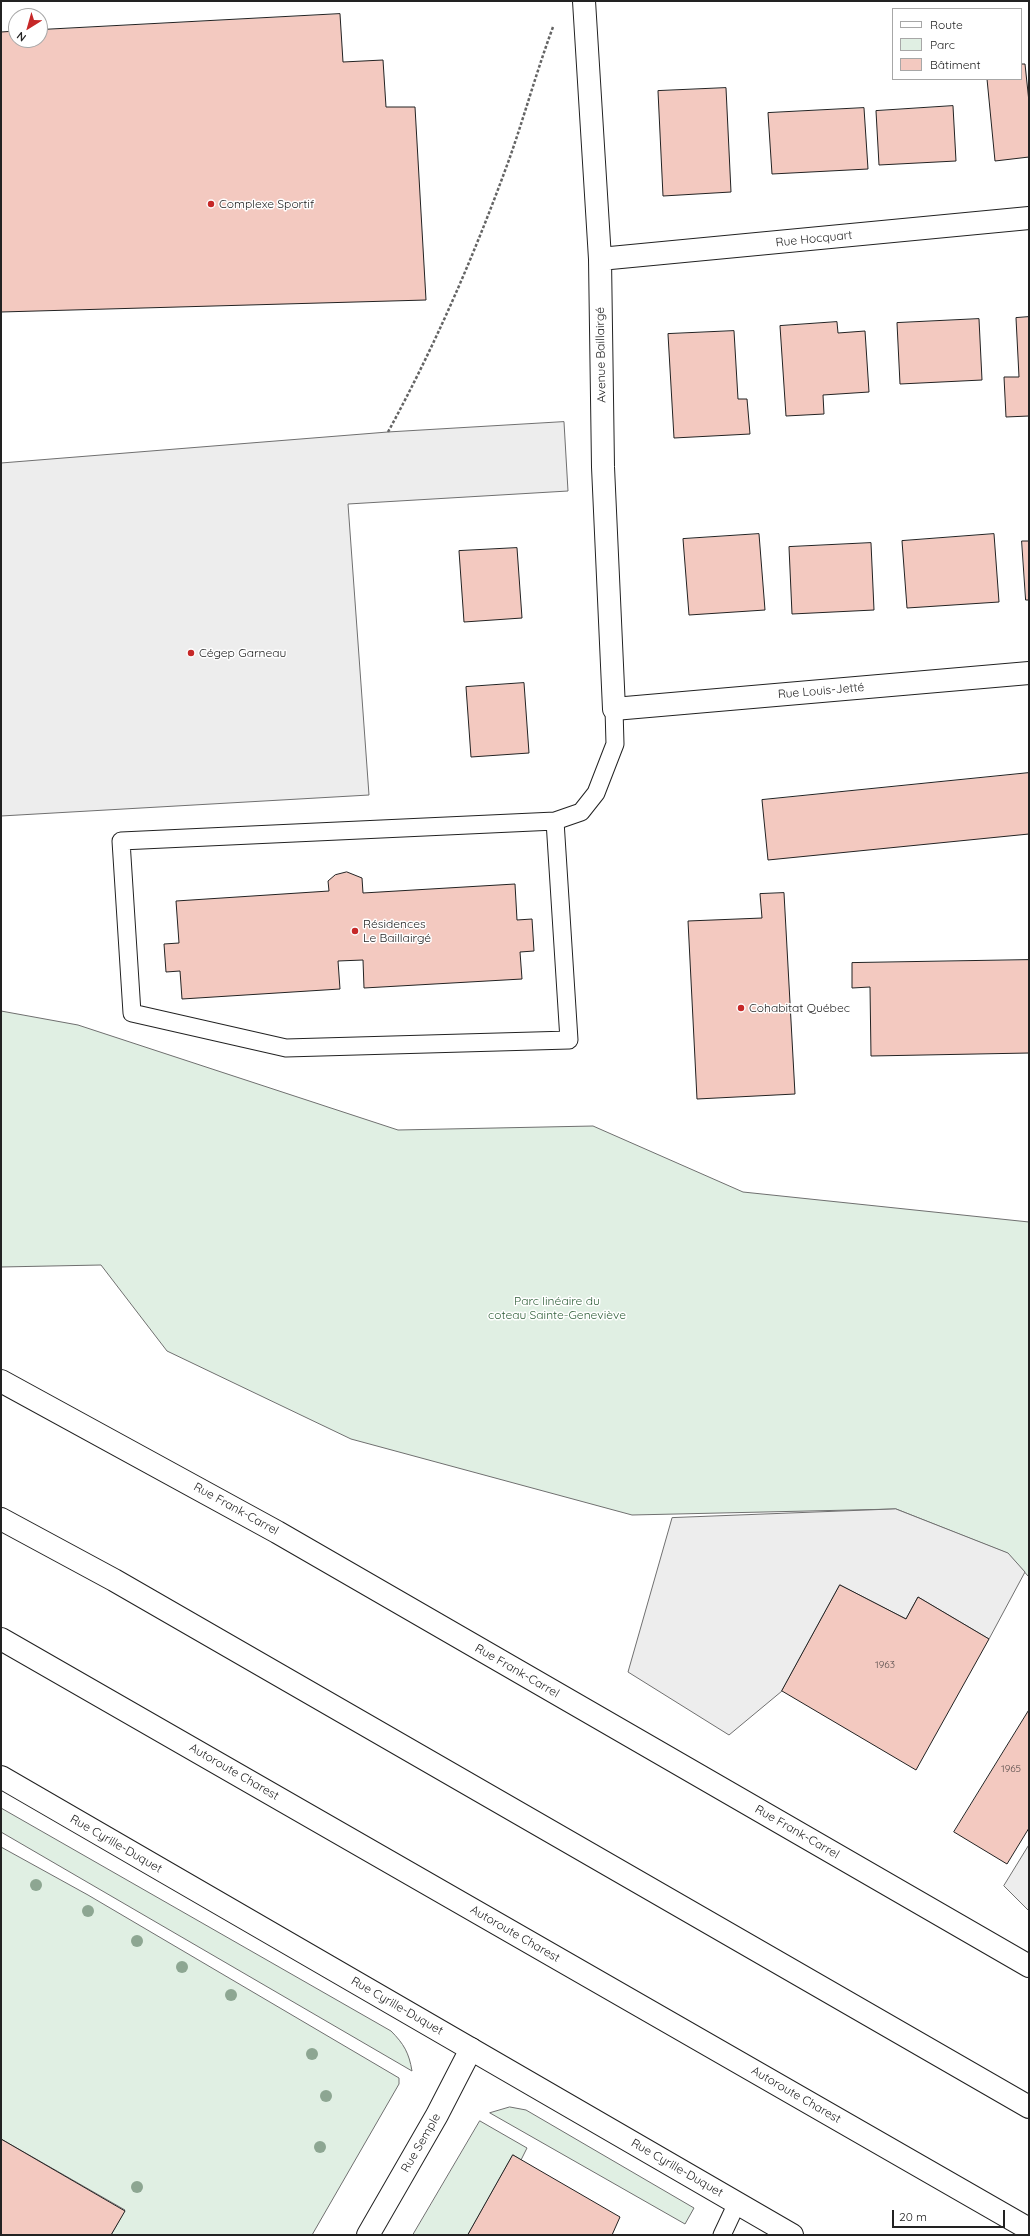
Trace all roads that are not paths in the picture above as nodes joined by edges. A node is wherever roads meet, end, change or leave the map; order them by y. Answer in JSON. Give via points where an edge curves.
{"nodes":[{"id":1,"x":584,"y":1,"type":"edge"},
{"id":2,"x":1029,"y":218,"type":"edge"},
{"id":3,"x":600,"y":259,"type":"junction"},
{"id":4,"x":1029,"y":673,"type":"edge"},
{"id":5,"x":614,"y":709,"type":"junction"},
{"id":6,"x":555,"y":821,"type":"junction"},
{"id":7,"x":1,"y":1381,"type":"edge"},
{"id":8,"x":1,"y":1519,"type":"edge"},
{"id":9,"x":1,"y":1639,"type":"edge"},
{"id":10,"x":1,"y":1777,"type":"edge"},
{"id":11,"x":1029,"y":1966,"type":"edge"},
{"id":12,"x":471,"y":2049,"type":"junction"},
{"id":13,"x":1029,"y":2107,"type":"edge"},
{"id":14,"x":737,"y":2203,"type":"junction"},
{"id":15,"x":1029,"y":2229,"type":"edge"},
{"id":16,"x":368,"y":2235,"type":"edge"},
{"id":17,"x":722,"y":2235,"type":"edge"},
{"id":18,"x":792,"y":2235,"type":"edge"}],
"edges":[{"from":1,"to":3,"type":"main road","name":"Avenue Baillairgé"},
{"from":2,"to":3,"type":"main road","name":"Rue Hocquart"},
{"from":3,"to":5,"type":"main road","name":"Avenue Baillairgé","via":[[603,467]]},
{"from":4,"to":5,"type":"main road","name":"Rue Louis-Jetté"},
{"from":5,"to":6,"type":"lane","via":[[615,744],[596,793],[581,812]]},
{"from":6,"to":6,"type":"lane","via":[[122,841],[132,1013],[286,1048],[569,1040]]},
{"from":7,"to":11,"type":"main road","name":"Rue Frank-Carrel","via":[[277,1532]]},
{"from":8,"to":13,"type":"main road","via":[[114,1580]]},
{"from":9,"to":15,"type":"main road","name":"Autoroute Charest"},
{"from":10,"to":12,"type":"main road","name":"Rue Cyrille-Duquet"},
{"from":12,"to":14,"type":"main road","name":"Rue Cyrille-Duquet"},
{"from":12,"to":16,"type":"main road","name":"Rue Semple","via":[[437,2116]]},
{"from":14,"to":17,"type":"lane"},
{"from":14,"to":18,"type":"main road","name":"Rue Cyrille-Duquet"}]}
